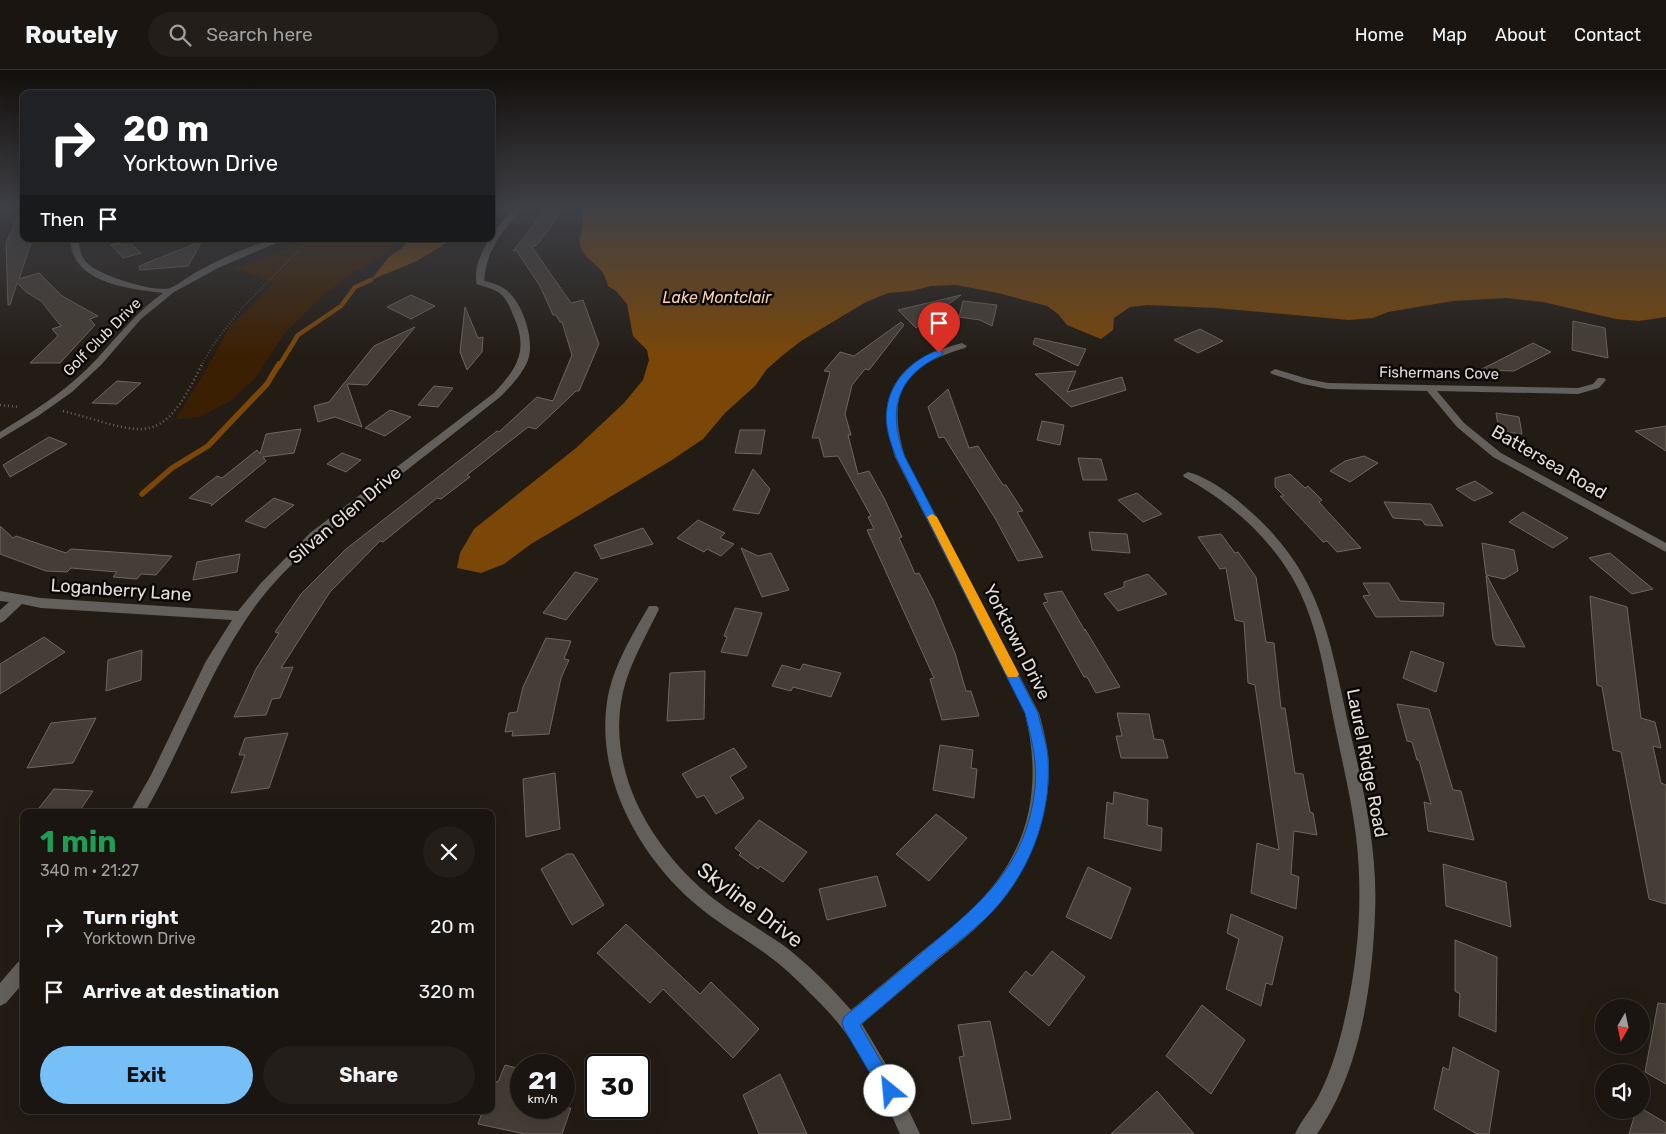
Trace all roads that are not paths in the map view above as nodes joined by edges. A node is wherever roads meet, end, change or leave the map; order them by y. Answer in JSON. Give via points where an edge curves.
{"nodes":[{"id":1,"x":78,"y":258,"type":"edge"},
{"id":2,"x":232,"y":258,"type":"edge"},
{"id":3,"x":485,"y":258,"type":"edge"},
{"id":4,"x":170,"y":291,"type":"junction"},
{"id":5,"x":962,"y":346,"type":"dead end"},
{"id":6,"x":1275,"y":372,"type":"dead end"},
{"id":7,"x":1601,"y":380,"type":"dead end"},
{"id":8,"x":1430,"y":388,"type":"junction"},
{"id":9,"x":0,"y":436,"type":"edge"},
{"id":10,"x":1188,"y":475,"type":"dead end"},
{"id":11,"x":1666,"y":548,"type":"edge"},
{"id":12,"x":0,"y":596,"type":"edge"},
{"id":13,"x":20,"y":600,"type":"junction"},
{"id":14,"x":653,"y":609,"type":"dead end"},
{"id":15,"x":241,"y":616,"type":"junction"},
{"id":16,"x":0,"y":618,"type":"edge"},
{"id":17,"x":139,"y":809,"type":"edge"},
{"id":18,"x":20,"y":973,"type":"edge"},
{"id":19,"x":0,"y":997,"type":"edge"},
{"id":20,"x":850,"y":1023,"type":"junction"},
{"id":21,"x":910,"y":1134,"type":"edge"},
{"id":22,"x":1306,"y":1134,"type":"edge"}],
"edges":[{"from":1,"to":4,"type":"street","via":[[91,271],[118,283]]},
{"from":2,"to":4,"type":"street","name":"Golf Club Drive"},
{"from":3,"to":15,"type":"street","name":"Silvan Glen Drive","via":[[480,268],[480,282],[502,291],[521,319],[526,335],[526,356],[511,382],[314,536]]},
{"from":4,"to":9,"type":"street","name":"Golf Club Drive","via":[[142,314],[87,374],[43,409]]},
{"from":5,"to":20,"type":"street","name":"Yorktown Drive","via":[[924,360],[903,379],[891,408],[893,437],[900,457],[1032,713],[1042,756],[1042,788],[1024,853],[1005,884],[980,913]]},
{"from":6,"to":8,"type":"street","name":"Fishermans Cove","via":[[1328,386]]},
{"from":7,"to":8,"type":"street","name":"Fishermans Cove","via":[[1596,386],[1578,390]]},
{"from":8,"to":11,"type":"street","name":"Battersea Road","via":[[1451,417],[1497,455]]},
{"from":10,"to":22,"type":"street","name":"Laurel Ridge Road","via":[[1248,513],[1274,541],[1306,592],[1320,627],[1358,795],[1365,851],[1367,910],[1360,985],[1346,1050],[1326,1102]]},
{"from":12,"to":13,"type":"street","name":"Loganberry Lane"},
{"from":13,"to":15,"type":"street","name":"Loganberry Lane"},
{"from":13,"to":16,"type":"street"},
{"from":14,"to":20,"type":"street","name":"Skyline Drive","via":[[621,674],[614,702],[612,733],[616,764],[629,804],[647,838],[690,889],[800,971]]},
{"from":15,"to":17,"type":"street","name":"Silvan Glen Drive","via":[[213,660]]},
{"from":18,"to":19,"type":"street"},
{"from":20,"to":21,"type":"street","name":"Skyline Drive","via":[[882,1075]]}]}
